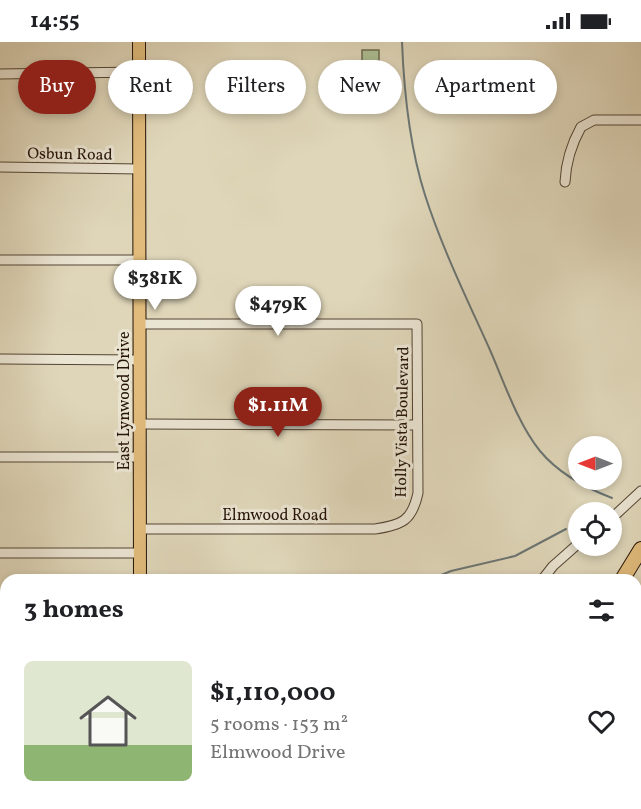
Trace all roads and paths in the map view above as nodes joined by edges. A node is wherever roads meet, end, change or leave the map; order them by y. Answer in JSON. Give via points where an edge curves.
{"nodes":[{"id":1,"x":139,"y":42,"type":"edge"},
{"id":2,"x":139,"y":60,"type":"edge"},
{"id":3,"x":108,"y":72,"type":"edge"},
{"id":4,"x":0,"y":74,"type":"edge"},
{"id":5,"x":139,"y":114,"type":"edge"},
{"id":6,"x":641,"y":120,"type":"edge"},
{"id":7,"x":0,"y":167,"type":"edge"},
{"id":8,"x":140,"y":169,"type":"junction"},
{"id":9,"x":565,"y":182,"type":"dead end"},
{"id":10,"x":0,"y":260,"type":"edge"},
{"id":11,"x":140,"y":260,"type":"junction"},
{"id":12,"x":140,"y":324,"type":"junction"},
{"id":13,"x":0,"y":359,"type":"edge"},
{"id":14,"x":140,"y":360,"type":"junction"},
{"id":15,"x":140,"y":424,"type":"junction"},
{"id":16,"x":417,"y":425,"type":"junction"},
{"id":17,"x":0,"y":457,"type":"edge"},
{"id":18,"x":140,"y":457,"type":"junction"},
{"id":19,"x":641,"y":491,"type":"edge"},
{"id":20,"x":622,"y":509,"type":"edge"},
{"id":21,"x":408,"y":518,"type":"joint"},
{"id":22,"x":140,"y":529,"type":"junction"},
{"id":23,"x":641,"y":549,"type":"edge"},
{"id":24,"x":0,"y":553,"type":"edge"},
{"id":25,"x":140,"y":553,"type":"junction"},
{"id":26,"x":568,"y":553,"type":"edge"},
{"id":27,"x":140,"y":574,"type":"edge"},
{"id":28,"x":547,"y":574,"type":"edge"},
{"id":29,"x":626,"y":574,"type":"edge"}],
"edges":[{"from":1,"to":2,"type":"main road","name":"East Lynwood Drive"},
{"from":3,"to":4,"type":"street"},
{"from":5,"to":8,"type":"main road","name":"East Lynwood Drive"},
{"from":6,"to":9,"type":"street","via":[[594,120],[580,126],[571,147]]},
{"from":7,"to":8,"type":"street","name":"Osbun Road"},
{"from":8,"to":11,"type":"main road","name":"East Lynwood Drive"},
{"from":10,"to":11,"type":"street"},
{"from":11,"to":12,"type":"main road","name":"East Lynwood Drive"},
{"from":12,"to":14,"type":"main road","name":"East Lynwood Drive"},
{"from":12,"to":16,"type":"street","name":"Holly Vista Boulevard","via":[[417,324]]},
{"from":13,"to":14,"type":"street"},
{"from":14,"to":15,"type":"main road","name":"East Lynwood Drive"},
{"from":15,"to":16,"type":"street"},
{"from":15,"to":18,"type":"main road","name":"East Lynwood Drive"},
{"from":16,"to":21,"type":"street","name":"Holly Vista Boulevard","via":[[418,493]]},
{"from":17,"to":18,"type":"street"},
{"from":18,"to":22,"type":"main road","name":"East Lynwood Drive"},
{"from":19,"to":20,"type":"street"},
{"from":21,"to":22,"type":"street","name":"Elmwood Road","via":[[400,524],[375,529]]},
{"from":22,"to":25,"type":"main road","name":"East Lynwood Drive"},
{"from":23,"to":29,"type":"highway"},
{"from":24,"to":25,"type":"street"},
{"from":25,"to":27,"type":"main road","name":"East Lynwood Drive"},
{"from":26,"to":28,"type":"street"}]}
